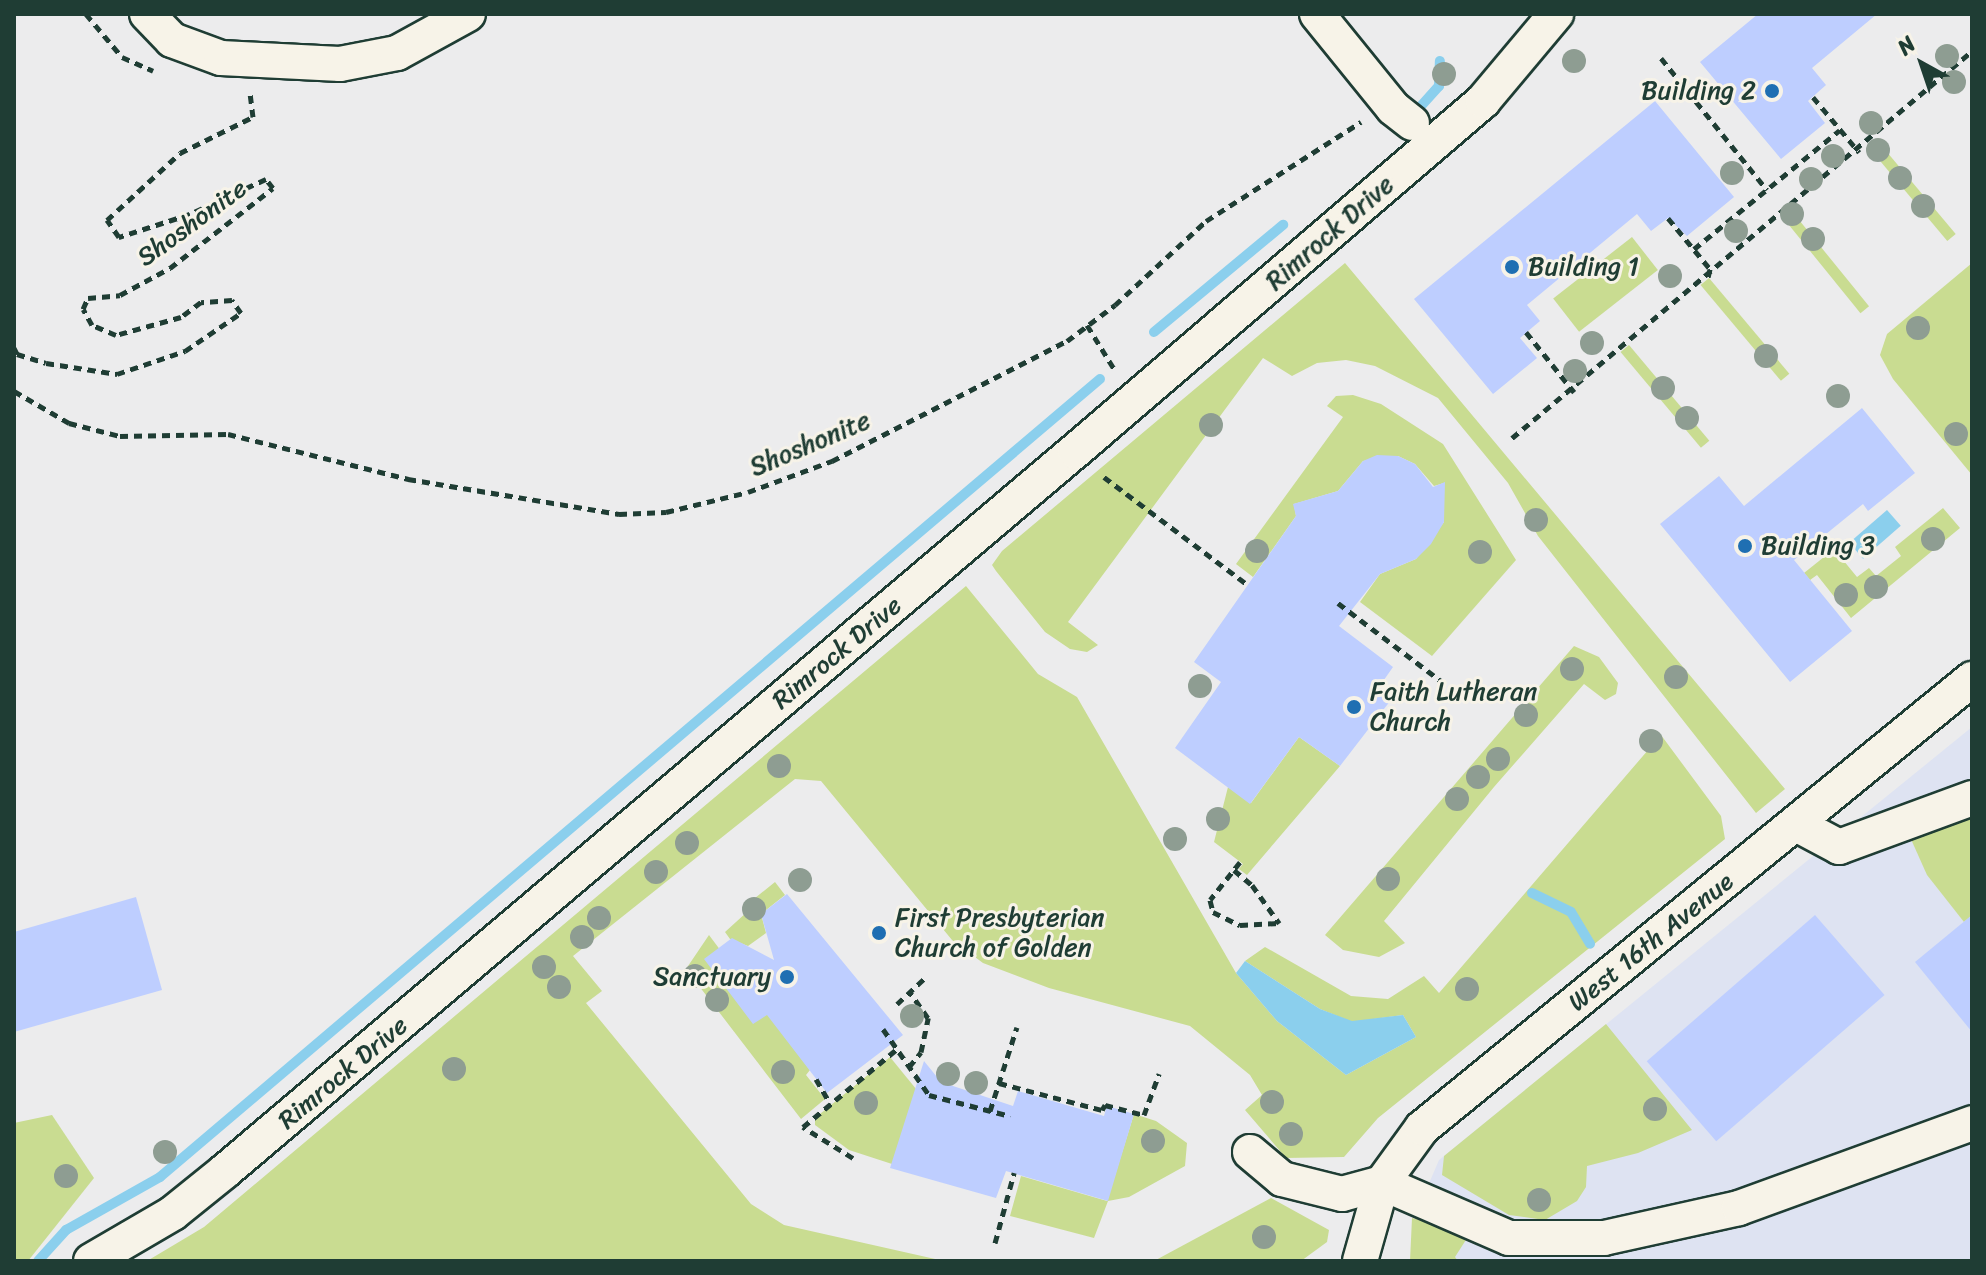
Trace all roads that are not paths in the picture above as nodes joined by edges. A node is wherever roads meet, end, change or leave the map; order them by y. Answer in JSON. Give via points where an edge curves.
{"nodes":[{"id":1,"x":147,"y":14,"type":"edge"},
{"id":2,"x":468,"y":14,"type":"edge"},
{"id":3,"x":1317,"y":14,"type":"edge"},
{"id":4,"x":1556,"y":14,"type":"edge"},
{"id":5,"x":1404,"y":117,"type":"road end"},
{"id":6,"x":1972,"y":679,"type":"edge"},
{"id":7,"x":1972,"y":798,"type":"edge"},
{"id":8,"x":1796,"y":824,"type":"junction"},
{"id":9,"x":1972,"y":1123,"type":"edge"},
{"id":10,"x":1250,"y":1152,"type":"dead end"},
{"id":11,"x":1382,"y":1183,"type":"junction"},
{"id":12,"x":1370,"y":1252,"type":"edge"},
{"id":13,"x":91,"y":1261,"type":"edge"}],
"edges":[{"from":1,"to":2,"type":"street","via":[[172,40],[221,58],[340,64],[397,53]]},
{"from":3,"to":5,"type":"street"},
{"from":4,"to":13,"type":"street","name":"Rimrock Drive","via":[[1483,101],[1132,403],[238,1161],[173,1213]]},
{"from":6,"to":8,"type":"street","name":"West 16th Avenue"},
{"from":7,"to":8,"type":"street","via":[[1839,847]]},
{"from":8,"to":11,"type":"street","name":"West 16th Avenue","via":[[1422,1128]]},
{"from":9,"to":11,"type":"street","via":[[1739,1208],[1604,1238],[1509,1238]]},
{"from":10,"to":11,"type":"street","via":[[1282,1179],[1342,1194]]},
{"from":11,"to":12,"type":"street","name":"West 16th Avenue"}]}
